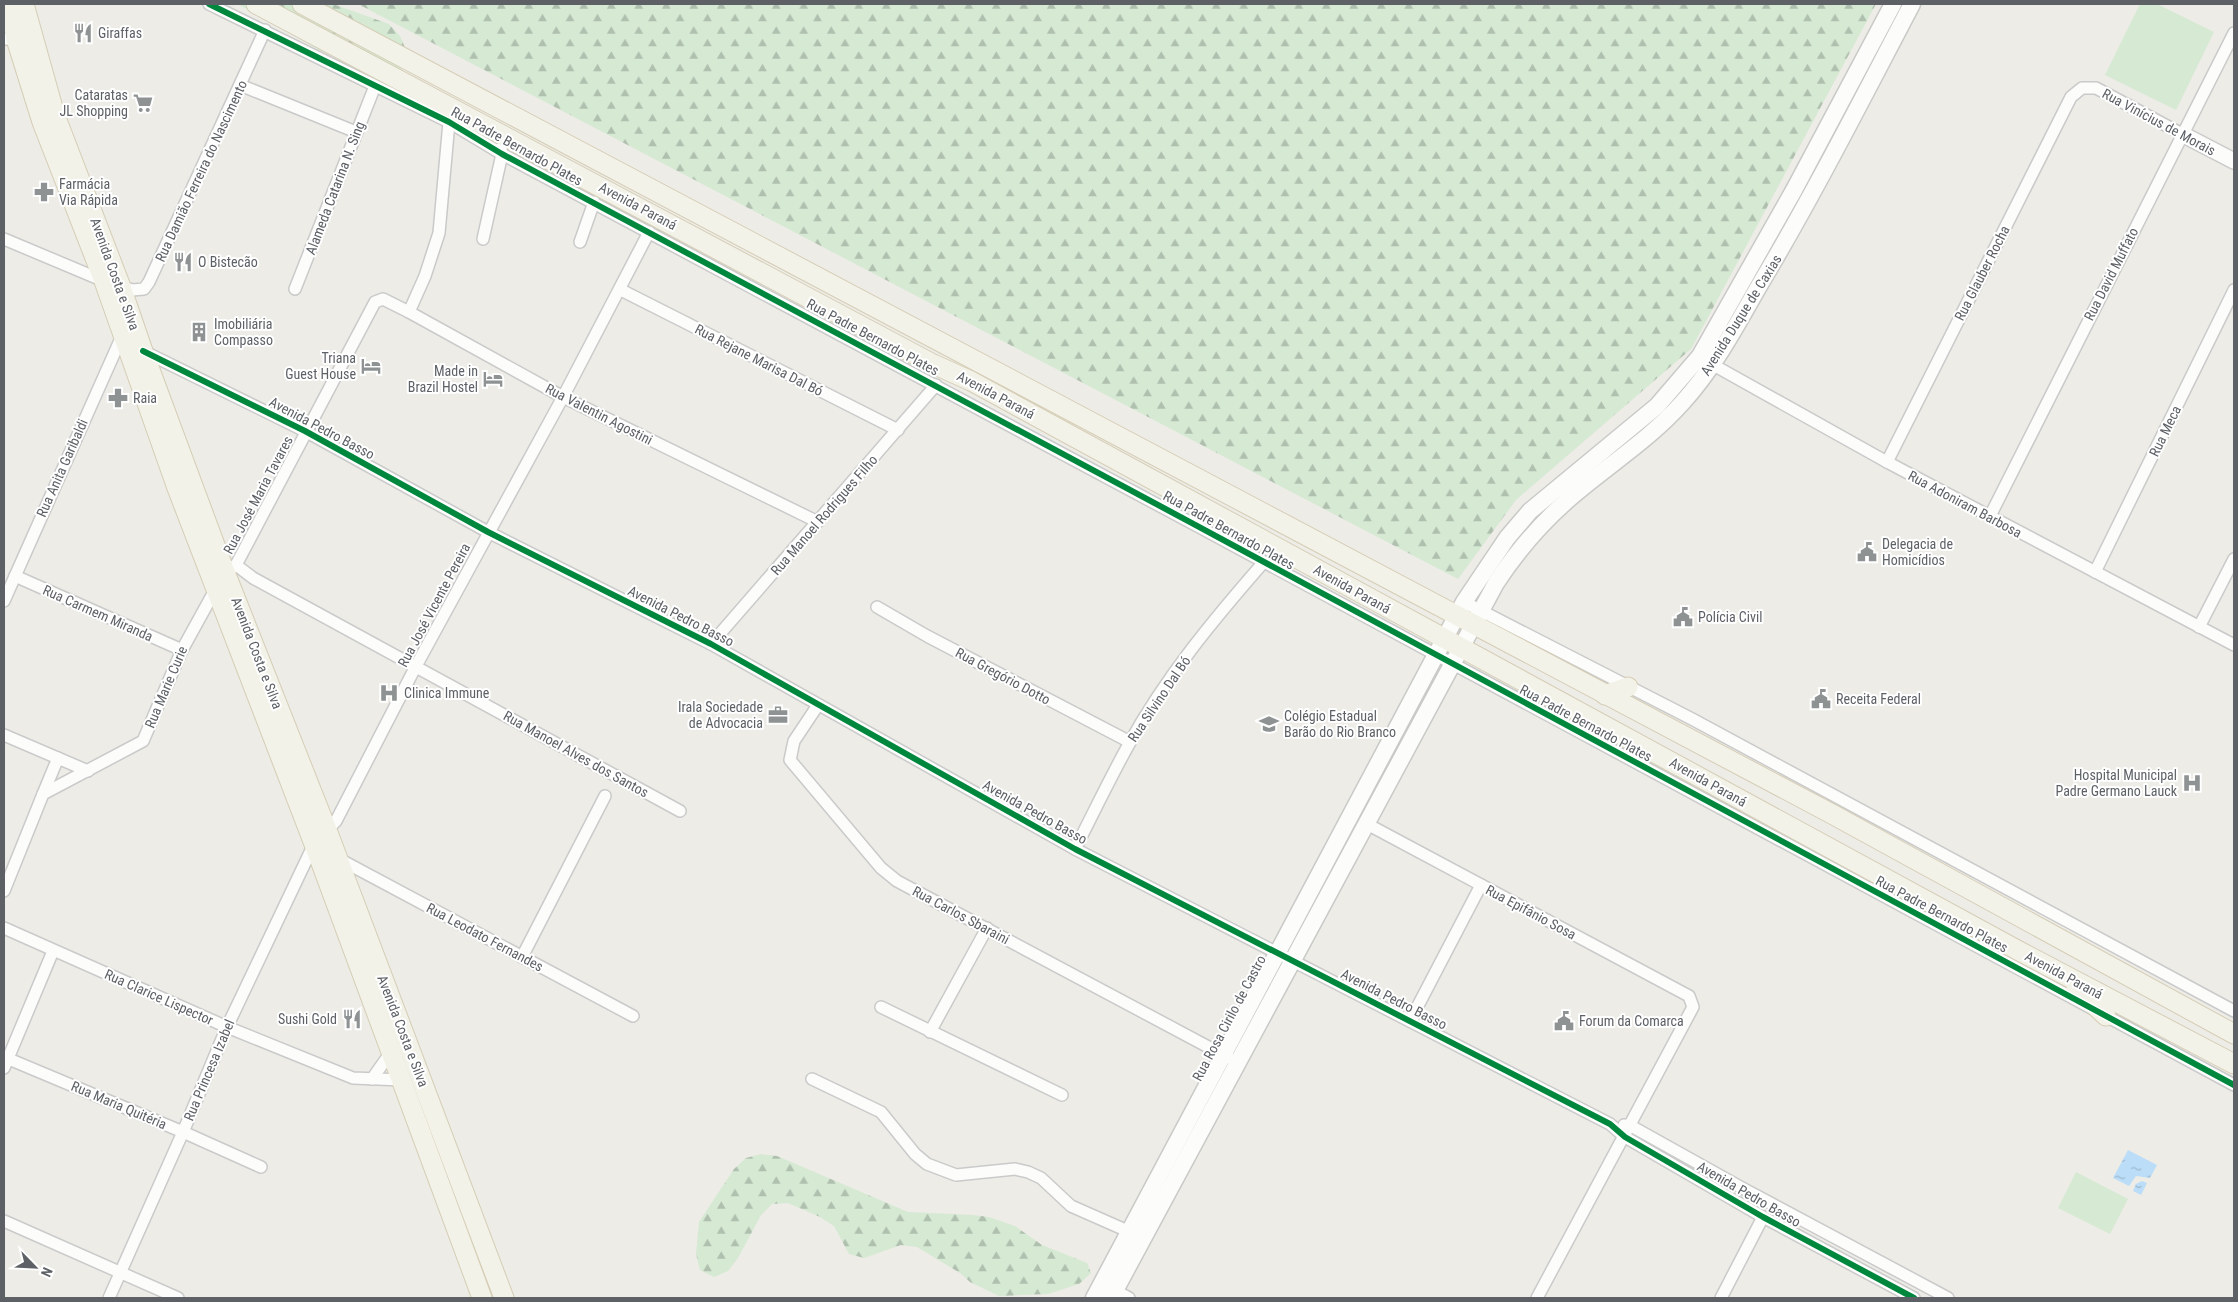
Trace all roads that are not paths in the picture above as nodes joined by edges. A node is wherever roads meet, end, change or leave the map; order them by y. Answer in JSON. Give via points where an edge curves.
{"nodes":[{"id":1,"x":209,"y":4,"type":"edge"},
{"id":2,"x":256,"y":4,"type":"edge"},
{"id":3,"x":302,"y":4,"type":"edge"},
{"id":4,"x":1893,"y":4,"type":"edge"},
{"id":5,"x":1912,"y":4,"type":"edge"},
{"id":6,"x":22,"y":5,"type":"edge"},
{"id":7,"x":265,"y":30,"type":"junction"},
{"id":8,"x":2234,"y":33,"type":"edge"},
{"id":9,"x":10,"y":39,"type":"edge"},
{"id":10,"x":240,"y":85,"type":"junction"},
{"id":11,"x":375,"y":86,"type":"junction"},
{"id":12,"x":2082,"y":88,"type":"joint"},
{"id":13,"x":449,"y":122,"type":"junction"},
{"id":14,"x":497,"y":131,"type":"junction"},
{"id":15,"x":356,"y":132,"type":"junction"},
{"id":16,"x":2182,"y":134,"type":"junction"},
{"id":17,"x":502,"y":154,"type":"junction"},
{"id":18,"x":2234,"y":161,"type":"edge"},
{"id":19,"x":594,"y":202,"type":"junction"},
{"id":20,"x":649,"y":232,"type":"junction"},
{"id":21,"x":4,"y":239,"type":"edge"},
{"id":22,"x":483,"y":239,"type":"dead end"},
{"id":23,"x":580,"y":242,"type":"dead end"},
{"id":24,"x":112,"y":284,"type":"junction"},
{"id":25,"x":295,"y":289,"type":"dead end"},
{"id":26,"x":621,"y":290,"type":"junction"},
{"id":27,"x":2234,"y":290,"type":"edge"},
{"id":28,"x":383,"y":299,"type":"joint"},
{"id":29,"x":409,"y":312,"type":"junction"},
{"id":30,"x":122,"y":336,"type":"junction"},
{"id":31,"x":947,"y":344,"type":"junction"},
{"id":32,"x":143,"y":351,"type":"junction"},
{"id":33,"x":978,"y":361,"type":"junction"},
{"id":34,"x":1706,"y":361,"type":"junction"},
{"id":35,"x":931,"y":363,"type":"junction"},
{"id":36,"x":971,"y":380,"type":"junction"},
{"id":37,"x":936,"y":385,"type":"junction"},
{"id":38,"x":563,"y":397,"type":"junction"},
{"id":39,"x":898,"y":430,"type":"junction"},
{"id":40,"x":306,"y":431,"type":"junction"},
{"id":41,"x":1887,"y":462,"type":"junction"},
{"id":42,"x":1990,"y":516,"type":"junction"},
{"id":43,"x":818,"y":522,"type":"junction"},
{"id":44,"x":488,"y":532,"type":"junction"},
{"id":45,"x":2234,"y":559,"type":"edge"},
{"id":46,"x":1263,"y":563,"type":"junction"},
{"id":47,"x":2095,"y":572,"type":"junction"},
{"id":48,"x":226,"y":575,"type":"junction"},
{"id":49,"x":15,"y":576,"type":"junction"},
{"id":50,"x":4,"y":601,"type":"edge"},
{"id":51,"x":877,"y":607,"type":"dead end"},
{"id":52,"x":1468,"y":613,"type":"junction"},
{"id":53,"x":2199,"y":626,"type":"junction"},
{"id":54,"x":1452,"y":643,"type":"junction"},
{"id":55,"x":711,"y":644,"type":"junction"},
{"id":56,"x":2234,"y":645,"type":"edge"},
{"id":57,"x":182,"y":650,"type":"junction"},
{"id":58,"x":1436,"y":656,"type":"junction"},
{"id":59,"x":1452,"y":665,"type":"junction"},
{"id":60,"x":416,"y":666,"type":"junction"},
{"id":61,"x":1628,"y":687,"type":"junction"},
{"id":62,"x":1604,"y":695,"type":"junction"},
{"id":63,"x":818,"y":705,"type":"junction"},
{"id":64,"x":4,"y":735,"type":"edge"},
{"id":65,"x":1130,"y":742,"type":"junction"},
{"id":66,"x":58,"y":758,"type":"junction"},
{"id":67,"x":88,"y":771,"type":"junction"},
{"id":68,"x":43,"y":794,"type":"junction"},
{"id":69,"x":605,"y":796,"type":"dead end"},
{"id":70,"x":680,"y":811,"type":"dead end"},
{"id":71,"x":1367,"y":824,"type":"junction"},
{"id":72,"x":327,"y":830,"type":"junction"},
{"id":73,"x":314,"y":844,"type":"junction"},
{"id":74,"x":1074,"y":849,"type":"junction"},
{"id":75,"x":337,"y":858,"type":"junction"},
{"id":76,"x":1481,"y":885,"type":"junction"},
{"id":77,"x":4,"y":891,"type":"edge"},
{"id":78,"x":2005,"y":909,"type":"junction"},
{"id":79,"x":2035,"y":925,"type":"junction"},
{"id":80,"x":4,"y":928,"type":"edge"},
{"id":81,"x":987,"y":928,"type":"junction"},
{"id":82,"x":1990,"y":935,"type":"junction"},
{"id":83,"x":52,"y":951,"type":"junction"},
{"id":84,"x":2021,"y":952,"type":"junction"},
{"id":85,"x":1277,"y":953,"type":"junction"},
{"id":86,"x":522,"y":957,"type":"junction"},
{"id":87,"x":1293,"y":962,"type":"junction"},
{"id":88,"x":2054,"y":970,"type":"junction"},
{"id":89,"x":881,"y":1008,"type":"dead end"},
{"id":90,"x":2234,"y":1011,"type":"edge"},
{"id":91,"x":633,"y":1016,"type":"dead end"},
{"id":92,"x":2106,"y":1016,"type":"junction"},
{"id":93,"x":1410,"y":1021,"type":"junction"},
{"id":94,"x":227,"y":1027,"type":"junction"},
{"id":95,"x":930,"y":1032,"type":"junction"},
{"id":96,"x":2234,"y":1034,"type":"edge"},
{"id":97,"x":391,"y":1052,"type":"junction"},
{"id":98,"x":1224,"y":1055,"type":"junction"},
{"id":99,"x":5,"y":1061,"type":"edge"},
{"id":100,"x":1238,"y":1063,"type":"junction"},
{"id":101,"x":2234,"y":1064,"type":"edge"},
{"id":102,"x":372,"y":1079,"type":"junction"},
{"id":103,"x":812,"y":1079,"type":"dead end"},
{"id":104,"x":402,"y":1080,"type":"junction"},
{"id":105,"x":2234,"y":1086,"type":"edge"},
{"id":106,"x":1214,"y":1091,"type":"junction"},
{"id":107,"x":1062,"y":1095,"type":"dead end"},
{"id":108,"x":1610,"y":1124,"type":"junction"},
{"id":109,"x":1631,"y":1126,"type":"junction"},
{"id":110,"x":183,"y":1132,"type":"junction"},
{"id":111,"x":1625,"y":1137,"type":"junction"},
{"id":112,"x":261,"y":1167,"type":"dead end"},
{"id":113,"x":1763,"y":1217,"type":"junction"},
{"id":114,"x":4,"y":1221,"type":"edge"},
{"id":115,"x":1130,"y":1232,"type":"junction"},
{"id":116,"x":120,"y":1272,"type":"junction"},
{"id":117,"x":1114,"y":1293,"type":"edge"},
{"id":118,"x":108,"y":1298,"type":"edge"},
{"id":119,"x":178,"y":1298,"type":"edge"},
{"id":120,"x":482,"y":1298,"type":"edge"},
{"id":121,"x":504,"y":1298,"type":"edge"},
{"id":122,"x":1094,"y":1298,"type":"edge"},
{"id":123,"x":1537,"y":1298,"type":"edge"},
{"id":124,"x":1721,"y":1298,"type":"edge"},
{"id":125,"x":1914,"y":1298,"type":"edge"},
{"id":126,"x":1948,"y":1298,"type":"edge"}],
"edges":[{"from":1,"to":7,"type":"street","name":"Rua Padre Bernardo Plates"},
{"from":2,"to":14,"type":"main road","name":"Avenida Paraná"},
{"from":3,"to":31,"type":"main road","name":"Avenida Paraná"},
{"from":4,"to":34,"type":"main road","name":"Avenida Duque de Caxias"},
{"from":5,"to":34,"type":"main road","name":"Avenida Duque de Caxias","via":[[1798,220]]},
{"from":6,"to":9,"type":"main road","name":"Avenida Costa e Silva"},
{"from":6,"to":24,"type":"main road","name":"Avenida Costa e Silva"},
{"from":7,"to":10,"type":"street","name":"Rua Damião Ferreira do Nascimento"},
{"from":7,"to":11,"type":"street","name":"Rua Padre Bernardo Plates"},
{"from":8,"to":16,"type":"street","name":"Rua David Muffato"},
{"from":9,"to":24,"type":"main road","name":"Avenida Costa e Silva"},
{"from":10,"to":15,"type":"street"},
{"from":10,"to":24,"type":"street","name":"Rua Damião Ferreira do Nascimento","via":[[149,282],[137,290]]},
{"from":11,"to":13,"type":"street","name":"Rua Padre Bernardo Plates"},
{"from":11,"to":15,"type":"street","name":"Alameda Catarina N. Sing"},
{"from":12,"to":16,"type":"street","name":"Rua Vinícius de Morais","via":[[2096,88]]},
{"from":12,"to":41,"type":"street","name":"Rua Glauber Rocha","via":[[2071,97]]},
{"from":13,"to":17,"type":"street","name":"Rua Padre Bernardo Plates"},
{"from":13,"to":29,"type":"street","via":[[439,233]]},
{"from":14,"to":17,"type":"street"},
{"from":14,"to":35,"type":"main road","name":"Avenida Paraná"},
{"from":15,"to":25,"type":"street","name":"Alameda Catarina N. Sing"},
{"from":16,"to":18,"type":"street","name":"Rua Vinícius de Morais"},
{"from":16,"to":42,"type":"street","name":"Rua David Muffato"},
{"from":17,"to":19,"type":"street","name":"Rua Padre Bernardo Plates"},
{"from":17,"to":22,"type":"street"},
{"from":19,"to":20,"type":"street","name":"Rua Padre Bernardo Plates"},
{"from":19,"to":23,"type":"street"},
{"from":20,"to":26,"type":"street","name":"Rua José Vicente Pereira"},
{"from":20,"to":37,"type":"street","name":"Rua Padre Bernardo Plates"},
{"from":21,"to":24,"type":"street"},
{"from":24,"to":30,"type":"main road","name":"Avenida Costa e Silva"},
{"from":24,"to":32,"type":"main road","name":"Avenida Costa e Silva"},
{"from":26,"to":38,"type":"street","name":"Rua José Vicente Pereira"},
{"from":26,"to":39,"type":"street","name":"Rua Rejane Marisa Dal Bó"},
{"from":27,"to":47,"type":"street","name":"Rua Meca"},
{"from":28,"to":29,"type":"street","name":"Rua Valentin Agostini"},
{"from":28,"to":40,"type":"street","name":"Rua José Maria Tavares","via":[[375,302]]},
{"from":29,"to":38,"type":"street","name":"Rua Valentin Agostini"},
{"from":30,"to":48,"type":"main road","name":"Avenida Costa e Silva","via":[[177,488]]},
{"from":30,"to":49,"type":"street","name":"Rua Anita Garibaldi"},
{"from":31,"to":33,"type":"main road","name":"Avenida Paraná"},
{"from":31,"to":35,"type":"main road","via":[[942,356]]},
{"from":32,"to":40,"type":"street","name":"Avenida Pedro Basso"},
{"from":32,"to":48,"type":"main road","name":"Avenida Costa e Silva"},
{"from":33,"to":36,"type":"main road","via":[[969,369]]},
{"from":33,"to":52,"type":"main road","name":"Avenida Paraná","via":[[1439,605]]},
{"from":34,"to":41,"type":"street","name":"Rua Adoniram Barbosa"},
{"from":34,"to":52,"type":"main road","name":"Avenida Duque de Caxias","via":[[1530,511],[1507,538]]},
{"from":35,"to":36,"type":"main road","name":"Avenida Paraná"},
{"from":36,"to":54,"type":"main road","name":"Avenida Paraná"},
{"from":37,"to":39,"type":"street","name":"Rua Manoel Rodrigues Filho"},
{"from":37,"to":46,"type":"street","name":"Rua Padre Bernardo Plates"},
{"from":38,"to":43,"type":"street","name":"Rua Valentin Agostini"},
{"from":38,"to":44,"type":"street","name":"Rua José Vicente Pereira"},
{"from":39,"to":43,"type":"street","name":"Rua Manoel Rodrigues Filho"},
{"from":40,"to":44,"type":"street","name":"Avenida Pedro Basso"},
{"from":40,"to":48,"type":"street","name":"Rua José Maria Tavares"},
{"from":41,"to":42,"type":"street","name":"Rua Adoniram Barbosa"},
{"from":42,"to":47,"type":"street","name":"Rua Adoniram Barbosa"},
{"from":43,"to":55,"type":"street","name":"Rua Manoel Rodrigues Filho"},
{"from":44,"to":55,"type":"street","name":"Avenida Pedro Basso"},
{"from":44,"to":60,"type":"street","name":"Rua José Vicente Pereira"},
{"from":45,"to":53,"type":"street"},
{"from":46,"to":58,"type":"street","name":"Rua Padre Bernardo Plates"},
{"from":46,"to":65,"type":"street","name":"Rua Silvino Dal Bó","via":[[1215,618]]},
{"from":47,"to":53,"type":"street","name":"Rua Adoniram Barbosa"},
{"from":48,"to":57,"type":"street","name":"Rua Marie Curie"},
{"from":48,"to":60,"type":"street","name":"Rua Manoel Alves dos Santos","via":[[253,578]]},
{"from":48,"to":72,"type":"main road","name":"Avenida Costa e Silva"},
{"from":48,"to":73,"type":"main road","name":"Avenida Costa e Silva"},
{"from":49,"to":50,"type":"street","name":"Rua Anita Garibaldi"},
{"from":49,"to":57,"type":"street","name":"Rua Carmem Miranda"},
{"from":51,"to":65,"type":"street","name":"Rua Gregório Dotto"},
{"from":52,"to":54,"type":"main road","name":"Rua Rosa Cirilo de Castro"},
{"from":52,"to":61,"type":"street"},
{"from":52,"to":62,"type":"main road","name":"Avenida Paraná"},
{"from":53,"to":56,"type":"street","name":"Rua Adoniram Barbosa"},
{"from":54,"to":58,"type":"main road","name":"Rua Rosa Cirilo de Castro"},
{"from":54,"to":59,"type":"main road"},
{"from":54,"to":82,"type":"main road","name":"Avenida Paraná"},
{"from":55,"to":63,"type":"street","name":"Avenida Pedro Basso"},
{"from":57,"to":67,"type":"street","name":"Rua Marie Curie","via":[[143,741]]},
{"from":58,"to":59,"type":"street","name":"Rua Padre Bernardo Plates"},
{"from":58,"to":85,"type":"main road","name":"Rua Rosa Cirilo de Castro"},
{"from":59,"to":71,"type":"main road"},
{"from":59,"to":92,"type":"street","name":"Rua Padre Bernardo Plates"},
{"from":60,"to":70,"type":"street","name":"Rua Manoel Alves dos Santos"},
{"from":60,"to":72,"type":"street","name":"Rua José Vicente Pereira","via":[[336,821]]},
{"from":61,"to":62,"type":"main road"},
{"from":61,"to":90,"type":"street"},
{"from":62,"to":78,"type":"main road","name":"Avenida Paraná"},
{"from":63,"to":74,"type":"street","name":"Avenida Pedro Basso"},
{"from":63,"to":81,"type":"street","name":"Rua Carlos Sbaraini","via":[[794,741],[790,760],[881,868],[897,881]]},
{"from":64,"to":66,"type":"street"},
{"from":65,"to":74,"type":"street","name":"Rua Silvino Dal Bó"},
{"from":66,"to":67,"type":"street"},
{"from":66,"to":68,"type":"street"},
{"from":67,"to":68,"type":"street","name":"Rua Marie Curie"},
{"from":68,"to":77,"type":"street"},
{"from":69,"to":86,"type":"street"},
{"from":71,"to":76,"type":"street","name":"Rua Epifânio Sosa"},
{"from":71,"to":87,"type":"main road"},
{"from":72,"to":73,"type":"street","name":"Rua José Vicente Pereira"},
{"from":72,"to":75,"type":"main road","name":"Avenida Costa e Silva"},
{"from":73,"to":75,"type":"street","name":"Rua Leodato Fernandes"},
{"from":73,"to":94,"type":"street","name":"Rua Princesa Izabel"},
{"from":73,"to":97,"type":"main road","name":"Avenida Costa e Silva"},
{"from":74,"to":85,"type":"street","name":"Avenida Pedro Basso"},
{"from":75,"to":86,"type":"street","name":"Rua Leodato Fernandes"},
{"from":75,"to":121,"type":"main road","name":"Avenida Costa e Silva"},
{"from":76,"to":93,"type":"street"},
{"from":76,"to":109,"type":"street","name":"Rua Epifânio Sosa","via":[[1689,996],[1693,1007]]},
{"from":78,"to":79,"type":"main road","name":"Avenida Paraná"},
{"from":78,"to":82,"type":"main road"},
{"from":79,"to":84,"type":"main road","via":[[2026,934]]},
{"from":79,"to":96,"type":"main road","name":"Avenida Paraná"},
{"from":80,"to":83,"type":"street","name":"Rua Clarice Lispector"},
{"from":81,"to":95,"type":"street"},
{"from":81,"to":98,"type":"street","name":"Rua Carlos Sbaraini"},
{"from":82,"to":84,"type":"main road","name":"Avenida Paraná"},
{"from":83,"to":94,"type":"street","name":"Rua Clarice Lispector"},
{"from":83,"to":99,"type":"street"},
{"from":84,"to":88,"type":"main road","name":"Avenida Paraná"},
{"from":85,"to":87,"type":"street","name":"Avenida Pedro Basso"},
{"from":85,"to":98,"type":"main road","name":"Rua Rosa Cirilo de Castro"},
{"from":86,"to":91,"type":"street","name":"Rua Leodato Fernandes"},
{"from":87,"to":93,"type":"street","name":"Avenida Pedro Basso"},
{"from":87,"to":100,"type":"main road"},
{"from":88,"to":92,"type":"main road"},
{"from":88,"to":101,"type":"main road","name":"Avenida Paraná"},
{"from":89,"to":95,"type":"street"},
{"from":92,"to":105,"type":"street","name":"Rua Padre Bernardo Plates"},
{"from":93,"to":108,"type":"street","name":"Avenida Pedro Basso"},
{"from":94,"to":102,"type":"street","name":"Rua Clarice Lispector","via":[[353,1078]]},
{"from":94,"to":110,"type":"street","name":"Rua Princesa Izabel"},
{"from":95,"to":107,"type":"street"},
{"from":97,"to":102,"type":"street"},
{"from":97,"to":104,"type":"main road","name":"Avenida Costa e Silva"},
{"from":98,"to":100,"type":"street","name":"Rua Carlos Sbaraini"},
{"from":98,"to":106,"type":"main road","name":"Rua Rosa Cirilo de Castro"},
{"from":99,"to":110,"type":"street","name":"Rua Maria Quitéria"},
{"from":100,"to":106,"type":"main road"},
{"from":102,"to":104,"type":"street","name":"Rua Clarice Lispector"},
{"from":103,"to":115,"type":"street","via":[[881,1112],[927,1164],[956,1175],[1015,1169],[1028,1172],[1041,1178],[1071,1206]]},
{"from":104,"to":120,"type":"main road","name":"Avenida Costa e Silva"},
{"from":106,"to":115,"type":"main road","name":"Rua Rosa Cirilo de Castro"},
{"from":106,"to":117,"type":"main road"},
{"from":108,"to":109,"type":"street","name":"Avenida Pedro Basso"},
{"from":108,"to":111,"type":"street","name":"Avenida Pedro Basso"},
{"from":109,"to":111,"type":"street"},
{"from":109,"to":126,"type":"street","name":"Avenida Pedro Basso"},
{"from":110,"to":112,"type":"street","name":"Rua Maria Quitéria"},
{"from":110,"to":116,"type":"street","name":"Rua Princesa Izabel"},
{"from":111,"to":113,"type":"street","name":"Avenida Pedro Basso"},
{"from":111,"to":123,"type":"street"},
{"from":113,"to":124,"type":"street"},
{"from":113,"to":125,"type":"street","name":"Avenida Pedro Basso"},
{"from":114,"to":116,"type":"street"},
{"from":115,"to":117,"type":"main road","name":"Rua Rosa Cirilo de Castro"},
{"from":116,"to":118,"type":"street","name":"Rua Princesa Izabel"},
{"from":116,"to":119,"type":"street"},
{"from":117,"to":122,"type":"main road","name":"Rua Rosa Cirilo de Castro"}]}
